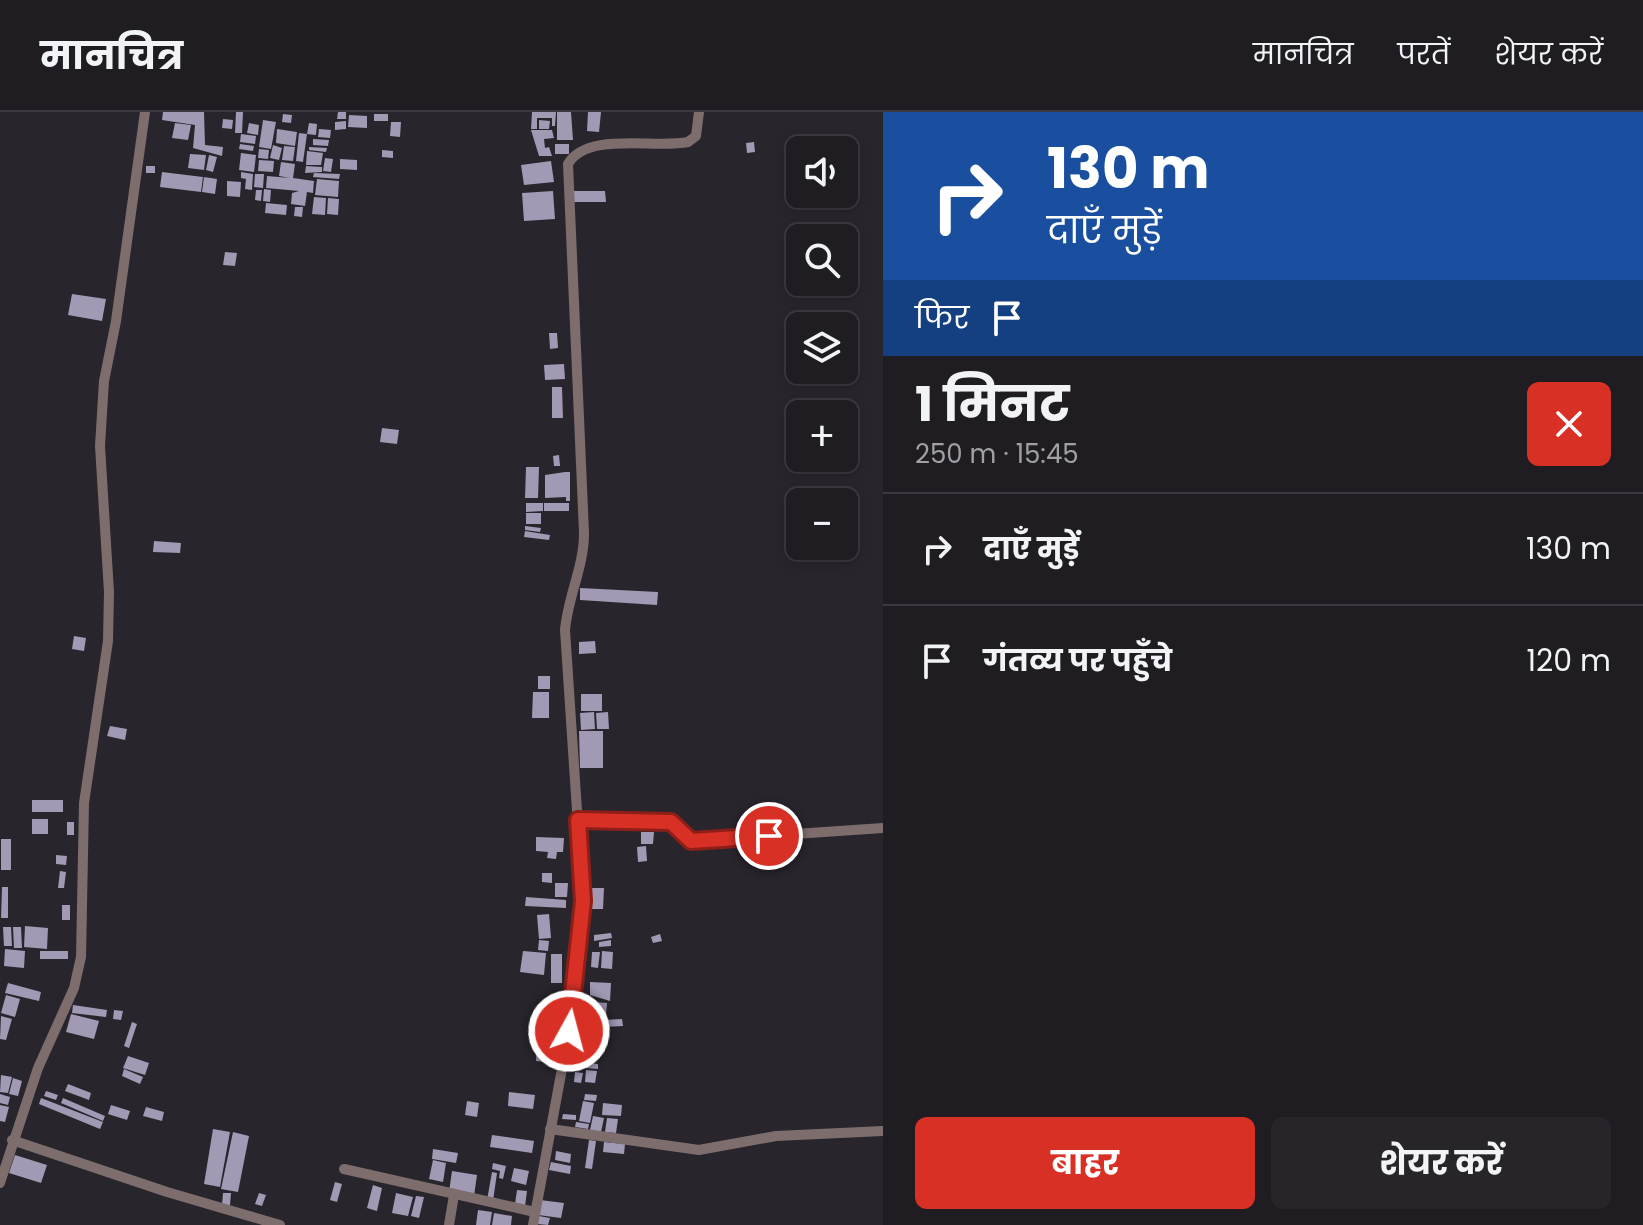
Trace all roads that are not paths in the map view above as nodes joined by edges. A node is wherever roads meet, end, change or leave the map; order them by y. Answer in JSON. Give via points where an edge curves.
{"nodes":[{"id":1,"x":145,"y":112,"type":"edge"},
{"id":2,"x":699,"y":112,"type":"edge"},
{"id":3,"x":578,"y":820,"type":"junction"},
{"id":4,"x":883,"y":828,"type":"edge"},
{"id":5,"x":550,"y":1129,"type":"junction"},
{"id":6,"x":883,"y":1131,"type":"edge"},
{"id":7,"x":12,"y":1140,"type":"junction"},
{"id":8,"x":344,"y":1169,"type":"dead end"},
{"id":9,"x":0,"y":1183,"type":"edge"},
{"id":10,"x":454,"y":1195,"type":"junction"},
{"id":11,"x":535,"y":1212,"type":"junction"},
{"id":12,"x":280,"y":1225,"type":"edge"},
{"id":13,"x":449,"y":1225,"type":"edge"},
{"id":14,"x":533,"y":1225,"type":"edge"}],
"edges":[{"from":1,"to":7,"type":"street","via":[[102,407],[108,641],[84,803],[81,957],[74,988]]},
{"from":2,"to":3,"type":"street","via":[[696,136],[688,142],[601,145],[573,155],[568,164],[584,533],[584,557],[565,630]]},
{"from":3,"to":4,"type":"street","via":[[671,822],[691,841]]},
{"from":3,"to":5,"type":"street","via":[[583,901],[579,949]]},
{"from":5,"to":6,"type":"street","via":[[699,1150],[776,1136]]},
{"from":5,"to":11,"type":"street"},
{"from":7,"to":9,"type":"street"},
{"from":7,"to":12,"type":"street"},
{"from":8,"to":10,"type":"street"},
{"from":10,"to":11,"type":"street"},
{"from":10,"to":13,"type":"street"},
{"from":11,"to":14,"type":"street"}]}
